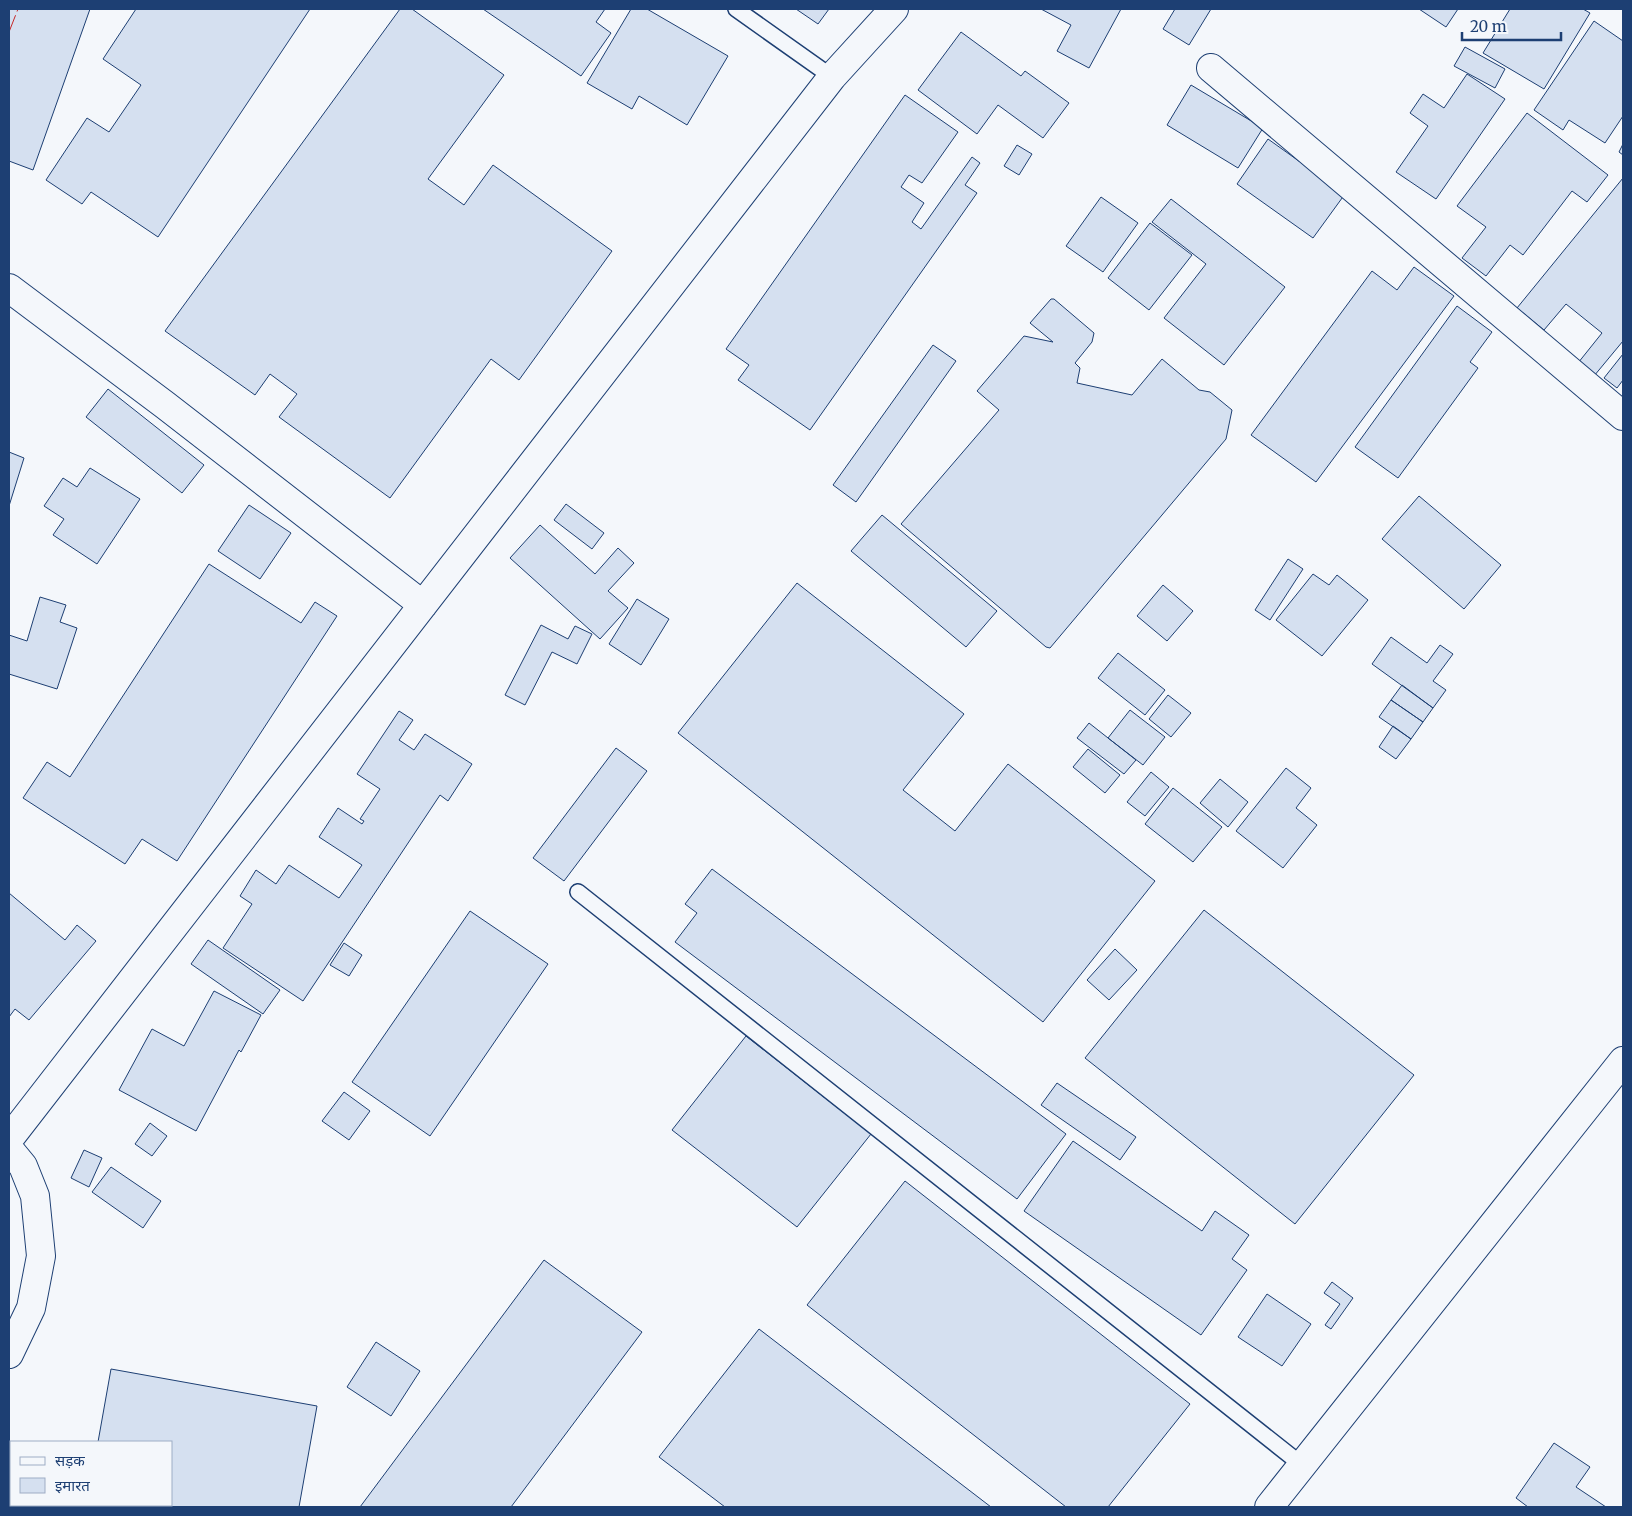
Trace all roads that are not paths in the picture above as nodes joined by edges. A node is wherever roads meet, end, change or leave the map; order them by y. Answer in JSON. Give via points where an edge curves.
{"nodes":[{"id":1,"x":736,"y":9,"type":"edge"},
{"id":2,"x":894,"y":9,"type":"edge"},
{"id":3,"x":1211,"y":68,"type":"dead end"},
{"id":4,"x":832,"y":77,"type":"junction"},
{"id":5,"x":9,"y":288,"type":"edge"},
{"id":6,"x":1623,"y":416,"type":"edge"},
{"id":7,"x":423,"y":605,"type":"junction"},
{"id":8,"x":578,"y":892,"type":"dead end"},
{"id":9,"x":1623,"y":1061,"type":"edge"},
{"id":10,"x":9,"y":1139,"type":"edge"},
{"id":11,"x":9,"y":1149,"type":"edge"},
{"id":12,"x":9,"y":1354,"type":"edge"},
{"id":13,"x":1302,"y":1465,"type":"junction"},
{"id":14,"x":1269,"y":1507,"type":"edge"}],
"edges":[{"from":1,"to":4,"type":"lane"},
{"from":2,"to":4,"type":"street"},
{"from":3,"to":6,"type":"street"},
{"from":4,"to":7,"type":"street"},
{"from":5,"to":7,"type":"street"},
{"from":7,"to":10,"type":"street"},
{"from":8,"to":13,"type":"lane"},
{"from":9,"to":13,"type":"street"},
{"from":11,"to":12,"type":"street","via":[[23,1166],[35,1196],[41,1256],[31,1308]]},
{"from":13,"to":14,"type":"street"}]}
